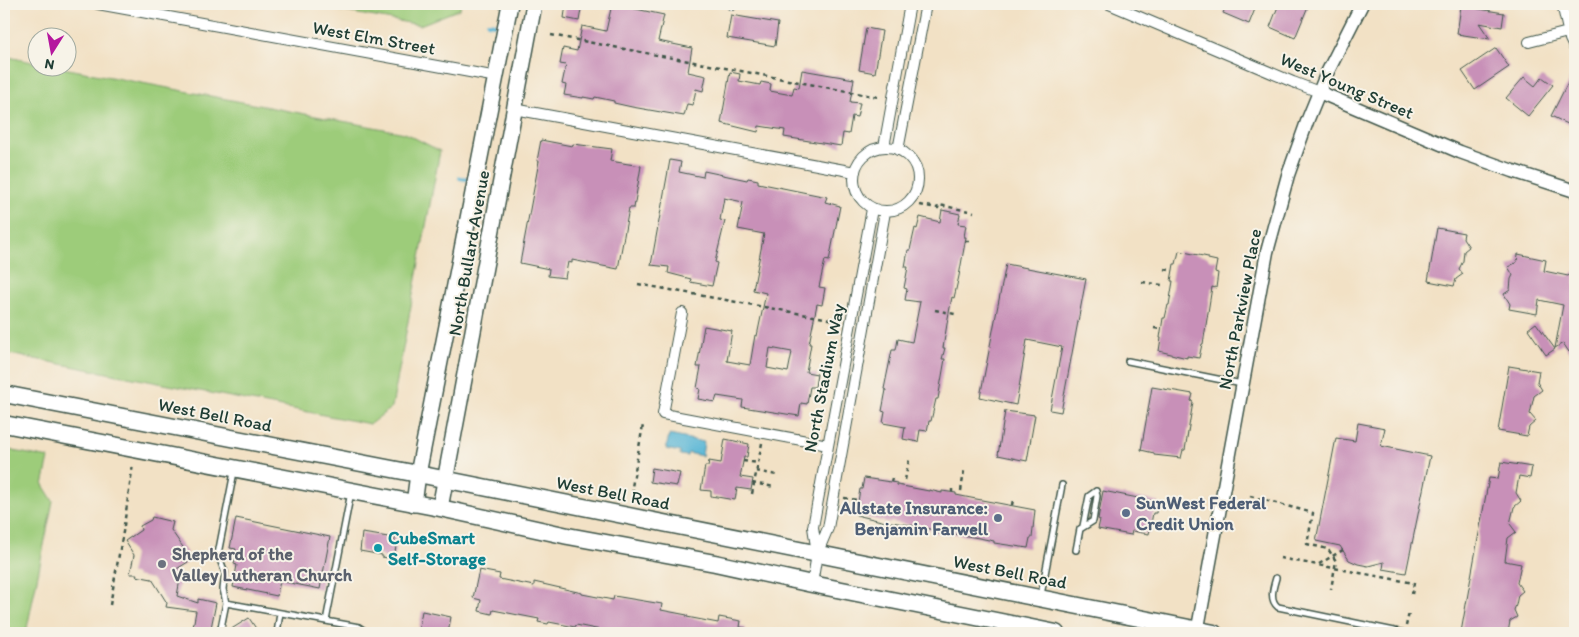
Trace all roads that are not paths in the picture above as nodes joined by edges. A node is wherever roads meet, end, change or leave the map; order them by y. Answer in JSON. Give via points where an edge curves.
{"nodes":[{"id":1,"x":98,"y":4,"type":"edge"},
{"id":2,"x":510,"y":4,"type":"edge"},
{"id":3,"x":534,"y":4,"type":"edge"},
{"id":4,"x":910,"y":4,"type":"edge"},
{"id":5,"x":926,"y":4,"type":"edge"},
{"id":6,"x":1109,"y":4,"type":"edge"},
{"id":7,"x":1362,"y":4,"type":"edge"},
{"id":8,"x":1562,"y":4,"type":"edge"},
{"id":9,"x":1568,"y":32,"type":"junction"},
{"id":10,"x":1530,"y":42,"type":"dead end"},
{"id":11,"x":1575,"y":49,"type":"edge"},
{"id":12,"x":496,"y":77,"type":"junction"},
{"id":13,"x":1319,"y":92,"type":"junction"},
{"id":14,"x":514,"y":109,"type":"junction"},
{"id":15,"x":884,"y":147,"type":"junction"},
{"id":16,"x":898,"y":150,"type":"junction"},
{"id":17,"x":855,"y":172,"type":"junction"},
{"id":18,"x":1575,"y":191,"type":"edge"},
{"id":19,"x":872,"y":209,"type":"junction"},
{"id":20,"x":885,"y":212,"type":"junction"},
{"id":21,"x":682,"y":313,"type":"dead end"},
{"id":22,"x":1128,"y":361,"type":"dead end"},
{"id":23,"x":1243,"y":384,"type":"junction"},
{"id":24,"x":4,"y":394,"type":"edge"},
{"id":25,"x":71,"y":408,"type":"junction"},
{"id":26,"x":4,"y":424,"type":"edge"},
{"id":27,"x":66,"y":436,"type":"junction"},
{"id":28,"x":828,"y":445,"type":"junction"},
{"id":29,"x":234,"y":469,"type":"junction"},
{"id":30,"x":418,"y":474,"type":"junction"},
{"id":31,"x":446,"y":480,"type":"junction"},
{"id":32,"x":1062,"y":485,"type":"dead end"},
{"id":33,"x":1096,"y":491,"type":"dead end"},
{"id":34,"x":351,"y":492,"type":"junction"},
{"id":35,"x":414,"y":504,"type":"junction"},
{"id":36,"x":440,"y":508,"type":"junction"},
{"id":37,"x":1076,"y":550,"type":"dead end"},
{"id":38,"x":817,"y":554,"type":"junction"},
{"id":39,"x":1276,"y":578,"type":"dead end"},
{"id":40,"x":812,"y":584,"type":"junction"},
{"id":41,"x":1040,"y":598,"type":"junction"},
{"id":42,"x":226,"y":603,"type":"junction"},
{"id":43,"x":280,"y":613,"type":"junction"},
{"id":44,"x":326,"y":621,"type":"junction"},
{"id":45,"x":1405,"y":631,"type":"edge"},
{"id":46,"x":1197,"y":632,"type":"edge"},
{"id":47,"x":220,"y":633,"type":"edge"},
{"id":48,"x":276,"y":633,"type":"edge"},
{"id":49,"x":368,"y":633,"type":"edge"},
{"id":50,"x":1056,"y":633,"type":"edge"},
{"id":51,"x":1214,"y":633,"type":"edge"}],
"edges":[{"from":1,"to":12,"type":"street","name":"West Elm Street"},
{"from":2,"to":12,"type":"main road","name":"North Bullard Avenue"},
{"from":3,"to":14,"type":"main road","name":"North Bullard Avenue"},
{"from":4,"to":15,"type":"street"},
{"from":5,"to":16,"type":"street"},
{"from":6,"to":13,"type":"street","name":"West Young Street"},
{"from":7,"to":13,"type":"street","name":"North Parkview Place"},
{"from":8,"to":9,"type":"street"},
{"from":9,"to":10,"type":"street"},
{"from":9,"to":11,"type":"street"},
{"from":12,"to":30,"type":"main road","name":"North Bullard Avenue"},
{"from":13,"to":18,"type":"street","name":"West Young Street","via":[[1460,152]]},
{"from":13,"to":23,"type":"street","name":"North Parkview Place","via":[[1288,175],[1267,252]]},
{"from":14,"to":17,"type":"street"},
{"from":14,"to":31,"type":"main road","name":"North Bullard Avenue"},
{"from":15,"to":16,"type":"street"},
{"from":15,"to":17,"type":"street","via":[[864,155]]},
{"from":16,"to":20,"type":"street","via":[[913,162],[918,182],[907,204]]},
{"from":17,"to":19,"type":"street","via":[[857,195]]},
{"from":19,"to":20,"type":"street"},
{"from":19,"to":28,"type":"street","name":"North Stadium Way"},
{"from":20,"to":38,"type":"street","name":"North Stadium Way","via":[[828,528]]},
{"from":21,"to":28,"type":"street","via":[[664,414]]},
{"from":22,"to":23,"type":"lane"},
{"from":23,"to":46,"type":"street","name":"North Parkview Place"},
{"from":24,"to":25,"type":"main road","name":"West Bell Road"},
{"from":25,"to":27,"type":"main road"},
{"from":25,"to":30,"type":"main road","name":"West Bell Road"},
{"from":26,"to":27,"type":"main road"},
{"from":27,"to":29,"type":"main road"},
{"from":28,"to":38,"type":"street","name":"North Stadium Way","via":[[813,527]]},
{"from":29,"to":34,"type":"main road"},
{"from":29,"to":42,"type":"lane","via":[[218,554],[225,573],[223,589]]},
{"from":30,"to":31,"type":"main road","name":"West Bell Road"},
{"from":30,"to":35,"type":"main road","name":"North Bullard Avenue"},
{"from":31,"to":36,"type":"main road","name":"North Bullard Avenue"},
{"from":31,"to":38,"type":"main road","name":"West Bell Road"},
{"from":32,"to":41,"type":"lane"},
{"from":33,"to":37,"type":"lane","via":[[1092,521],[1080,529]]},
{"from":34,"to":35,"type":"main road"},
{"from":34,"to":44,"type":"lane"},
{"from":35,"to":36,"type":"main road"},
{"from":36,"to":40,"type":"main road"},
{"from":38,"to":40,"type":"street","name":"North Stadium Way"},
{"from":38,"to":41,"type":"main road","name":"West Bell Road"},
{"from":39,"to":45,"type":"lane","via":[[1272,600],[1278,607]]},
{"from":40,"to":50,"type":"main road"},
{"from":41,"to":46,"type":"main road","name":"West Bell Road"},
{"from":42,"to":43,"type":"lane"},
{"from":42,"to":47,"type":"lane"},
{"from":43,"to":44,"type":"lane"},
{"from":43,"to":48,"type":"lane"},
{"from":44,"to":49,"type":"lane","via":[[359,627]]},
{"from":46,"to":51,"type":"main road","name":"West Bell Road"}]}
